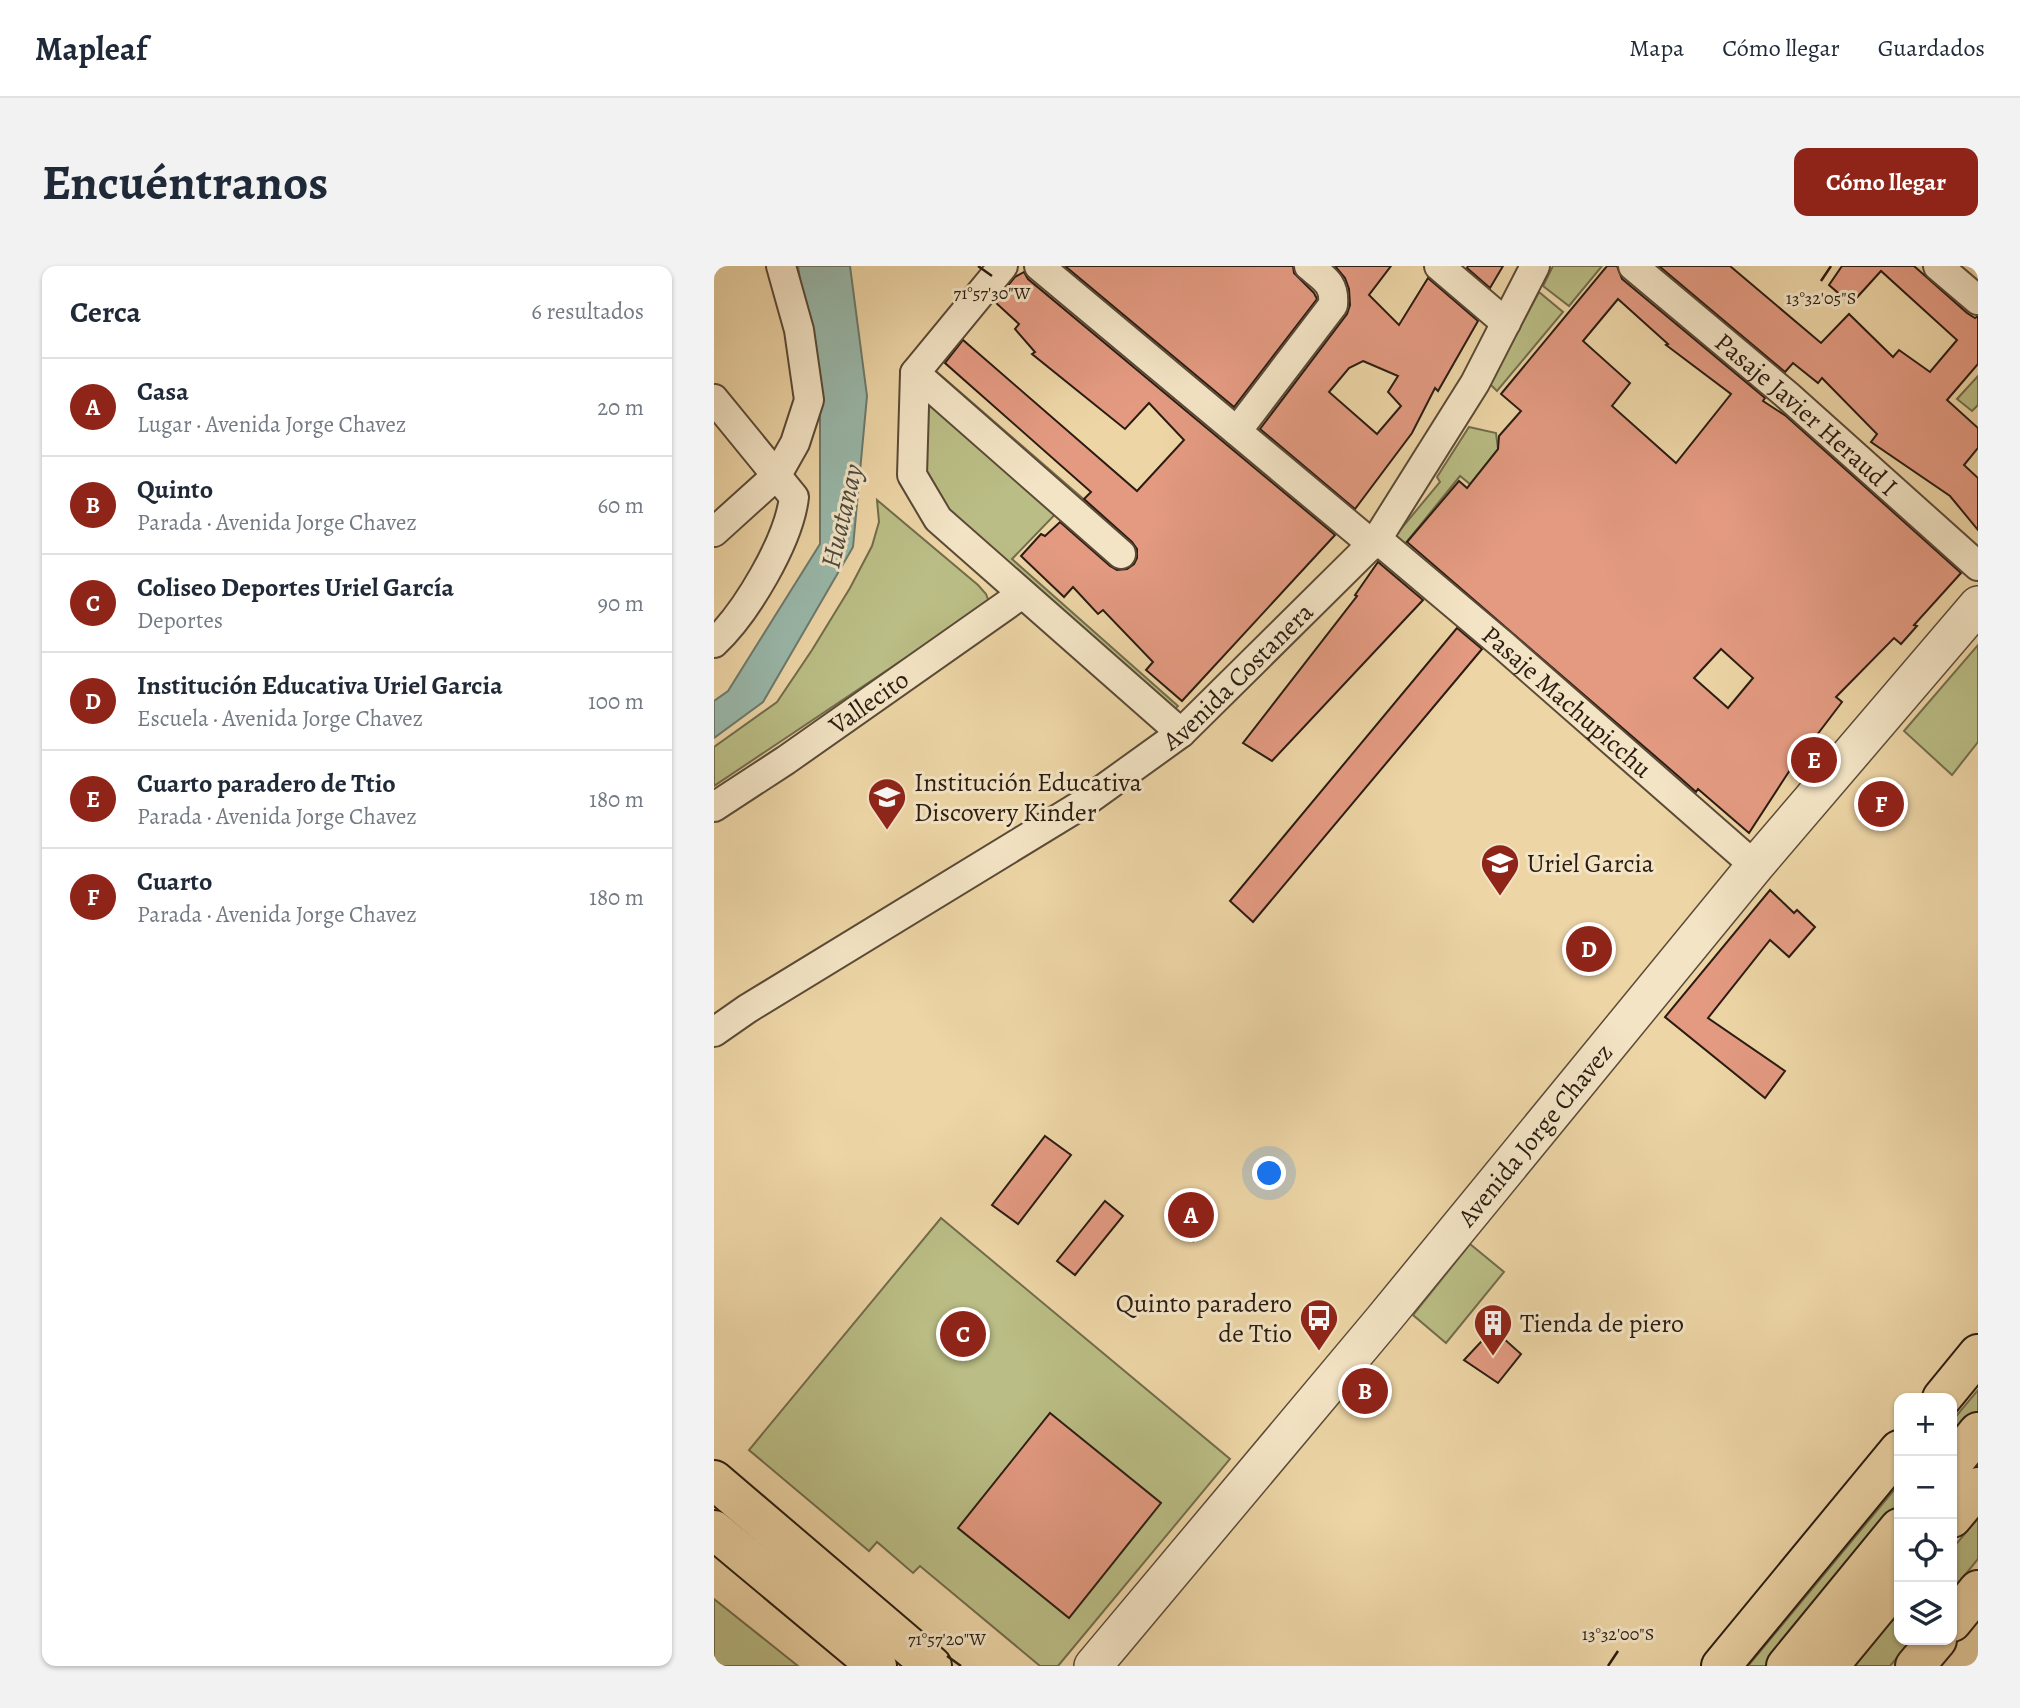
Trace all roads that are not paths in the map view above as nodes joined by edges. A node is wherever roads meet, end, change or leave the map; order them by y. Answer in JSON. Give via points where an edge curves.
{"nodes":[{"id":1,"x":781,"y":266,"type":"edge"},
{"id":2,"x":1003,"y":266,"type":"edge"},
{"id":3,"x":1039,"y":266,"type":"edge"},
{"id":4,"x":1309,"y":266,"type":"edge"},
{"id":5,"x":1439,"y":266,"type":"edge"},
{"id":6,"x":1535,"y":266,"type":"edge"},
{"id":7,"x":1633,"y":266,"type":"edge"},
{"id":8,"x":1938,"y":266,"type":"edge"},
{"id":9,"x":1978,"y":300,"type":"edge"},
{"id":10,"x":1506,"y":323,"type":"junction"},
{"id":11,"x":915,"y":373,"type":"junction"},
{"id":12,"x":714,"y":399,"type":"edge"},
{"id":13,"x":1237,"y":431,"type":"junction"},
{"id":14,"x":777,"y":475,"type":"junction"},
{"id":15,"x":714,"y":532,"type":"edge"},
{"id":16,"x":1375,"y":542,"type":"junction"},
{"id":17,"x":1121,"y":554,"type":"dead end"},
{"id":18,"x":1978,"y":566,"type":"edge"},
{"id":19,"x":1022,"y":594,"type":"junction"},
{"id":20,"x":1978,"y":605,"type":"edge"},
{"id":21,"x":714,"y":643,"type":"edge"},
{"id":22,"x":1181,"y":733,"type":"junction"},
{"id":23,"x":714,"y":807,"type":"edge"},
{"id":24,"x":1755,"y":866,"type":"junction"},
{"id":25,"x":718,"y":1021,"type":"edge"},
{"id":26,"x":1978,"y":1354,"type":"edge"},
{"id":27,"x":1946,"y":1393,"type":"edge"},
{"id":28,"x":1978,"y":1432,"type":"edge"},
{"id":29,"x":1894,"y":1456,"type":"edge"},
{"id":30,"x":1957,"y":1458,"type":"edge"},
{"id":31,"x":714,"y":1480,"type":"edge"},
{"id":32,"x":1978,"y":1487,"type":"edge"},
{"id":33,"x":1957,"y":1512,"type":"edge"},
{"id":34,"x":714,"y":1530,"type":"edge"},
{"id":35,"x":1894,"y":1534,"type":"edge"},
{"id":36,"x":1898,"y":1582,"type":"edge"},
{"id":37,"x":1978,"y":1590,"type":"edge"},
{"id":38,"x":1957,"y":1616,"type":"edge"},
{"id":39,"x":1933,"y":1645,"type":"edge"},
{"id":40,"x":877,"y":1666,"type":"edge"},
{"id":41,"x":932,"y":1666,"type":"edge"},
{"id":42,"x":1093,"y":1666,"type":"edge"},
{"id":43,"x":1721,"y":1666,"type":"edge"},
{"id":44,"x":1786,"y":1666,"type":"edge"},
{"id":45,"x":1829,"y":1666,"type":"edge"},
{"id":46,"x":1915,"y":1666,"type":"edge"}],
"edges":[{"from":1,"to":14,"type":"street","via":[[799,330],[809,400],[795,443]]},
{"from":2,"to":11,"type":"street"},
{"from":3,"to":13,"type":"street","name":"Pasaje Machupicchu"},
{"from":4,"to":13,"type":"street","via":[[1327,281],[1334,293],[1333,305]]},
{"from":5,"to":10,"type":"street"},
{"from":6,"to":10,"type":"street","name":"Avenida Costanera"},
{"from":7,"to":18,"type":"street","name":"Pasaje Javier Heraud I","via":[[1787,395]]},
{"from":8,"to":9,"type":"street"},
{"from":10,"to":16,"type":"street","name":"Avenida Costanera","via":[[1475,383]]},
{"from":11,"to":17,"type":"street"},
{"from":11,"to":19,"type":"street","via":[[912,475],[938,519]]},
{"from":12,"to":14,"type":"street"},
{"from":13,"to":16,"type":"street","name":"Pasaje Machupicchu"},
{"from":14,"to":15,"type":"street"},
{"from":14,"to":21,"type":"street","via":[[794,496],[779,549],[740,613]]},
{"from":16,"to":22,"type":"street","name":"Avenida Costanera"},
{"from":16,"to":24,"type":"street","name":"Pasaje Machupicchu","via":[[1504,646]]},
{"from":19,"to":22,"type":"street"},
{"from":19,"to":23,"type":"street","name":"Vallecito"},
{"from":20,"to":24,"type":"street","name":"Avenida Jorge Chavez"},
{"from":22,"to":25,"type":"street","name":"Avenida Costanera","via":[[1081,804]]},
{"from":24,"to":42,"type":"street","name":"Avenida Jorge Chavez","via":[[1375,1331]]},
{"from":26,"to":27,"type":"main road"},
{"from":28,"to":30,"type":"main road"},
{"from":29,"to":43,"type":"main road"},
{"from":31,"to":41,"type":"main road"},
{"from":32,"to":33,"type":"main road"},
{"from":34,"to":40,"type":"main road"},
{"from":35,"to":44,"type":"main road"},
{"from":36,"to":45,"type":"main road"},
{"from":37,"to":38,"type":"main road"},
{"from":39,"to":46,"type":"main road"}]}
